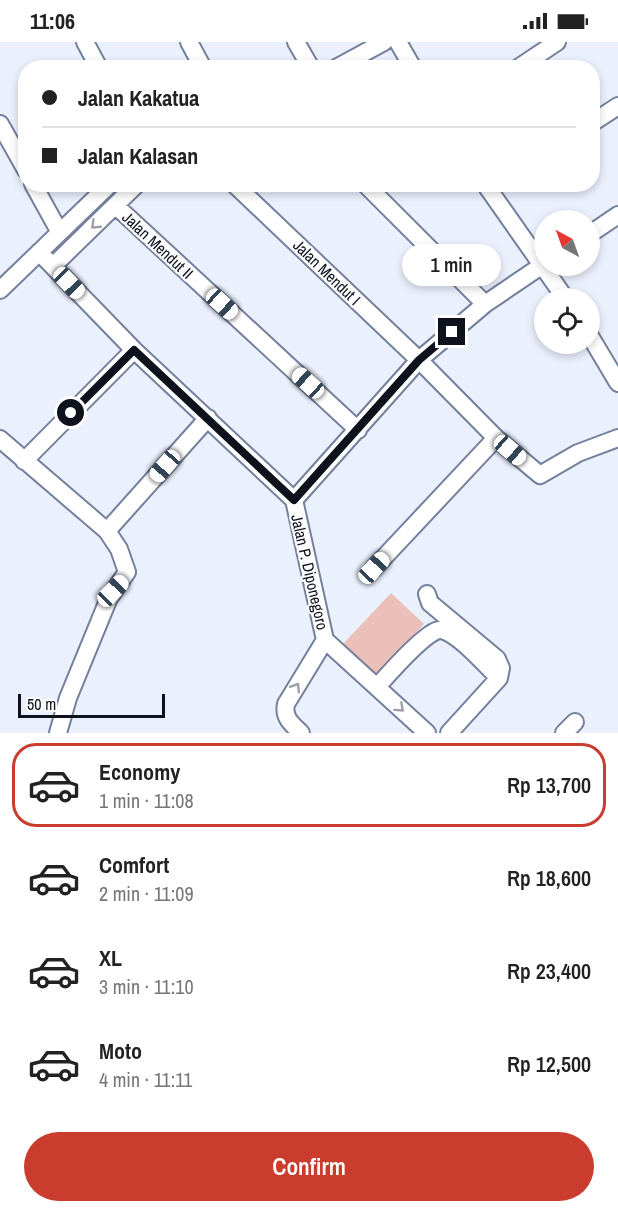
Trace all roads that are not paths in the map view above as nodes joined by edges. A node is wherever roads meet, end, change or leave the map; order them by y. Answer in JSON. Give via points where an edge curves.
{"nodes":[{"id":1,"x":85,"y":42,"type":"edge"},
{"id":2,"x":189,"y":42,"type":"edge"},
{"id":3,"x":296,"y":42,"type":"edge"},
{"id":4,"x":384,"y":42,"type":"edge"},
{"id":5,"x":398,"y":42,"type":"edge"},
{"id":6,"x":557,"y":42,"type":"edge"},
{"id":7,"x":95,"y":60,"type":"edge"},
{"id":8,"x":199,"y":60,"type":"edge"},
{"id":9,"x":306,"y":60,"type":"edge"},
{"id":10,"x":351,"y":60,"type":"edge"},
{"id":11,"x":408,"y":60,"type":"edge"},
{"id":12,"x":530,"y":60,"type":"edge"},
{"id":13,"x":618,"y":106,"type":"edge"},
{"id":14,"x":600,"y":118,"type":"edge"},
{"id":15,"x":0,"y":124,"type":"edge"},
{"id":16,"x":18,"y":156,"type":"edge"},
{"id":17,"x":37,"y":192,"type":"edge"},
{"id":18,"x":101,"y":192,"type":"edge"},
{"id":19,"x":129,"y":192,"type":"edge"},
{"id":20,"x":242,"y":192,"type":"edge"},
{"id":21,"x":373,"y":192,"type":"edge"},
{"id":22,"x":494,"y":192,"type":"edge"},
{"id":23,"x":116,"y":206,"type":"junction"},
{"id":24,"x":618,"y":215,"type":"edge"},
{"id":25,"x":600,"y":227,"type":"edge"},
{"id":26,"x":59,"y":231,"type":"junction"},
{"id":27,"x":534,"y":250,"type":"edge"},
{"id":28,"x":39,"y":252,"type":"junction"},
{"id":29,"x":53,"y":267,"type":"junction"},
{"id":30,"x":534,"y":272,"type":"edge"},
{"id":31,"x":0,"y":290,"type":"edge"},
{"id":32,"x":485,"y":304,"type":"junction"},
{"id":33,"x":134,"y":350,"type":"junction"},
{"id":34,"x":600,"y":353,"type":"edge"},
{"id":35,"x":419,"y":360,"type":"junction"},
{"id":36,"x":618,"y":383,"type":"edge"},
{"id":37,"x":208,"y":418,"type":"junction"},
{"id":38,"x":358,"y":430,"type":"junction"},
{"id":39,"x":496,"y":438,"type":"junction"},
{"id":40,"x":618,"y":438,"type":"edge"},
{"id":41,"x":0,"y":439,"type":"edge"},
{"id":42,"x":24,"y":461,"type":"junction"},
{"id":43,"x":294,"y":500,"type":"junction"},
{"id":44,"x":108,"y":531,"type":"junction"},
{"id":45,"x":374,"y":568,"type":"dead end"},
{"id":46,"x":427,"y":594,"type":"dead end"},
{"id":47,"x":325,"y":640,"type":"junction"},
{"id":48,"x":499,"y":678,"type":"junction"},
{"id":49,"x":377,"y":687,"type":"junction"},
{"id":50,"x":58,"y":733,"type":"edge"},
{"id":51,"x":301,"y":733,"type":"edge"},
{"id":52,"x":427,"y":733,"type":"edge"},
{"id":53,"x":449,"y":733,"type":"edge"}],
"edges":[{"from":1,"to":7,"type":"street"},
{"from":2,"to":8,"type":"street"},
{"from":3,"to":9,"type":"street"},
{"from":4,"to":10,"type":"street"},
{"from":5,"to":11,"type":"street"},
{"from":6,"to":12,"type":"street"},
{"from":13,"to":14,"type":"street"},
{"from":15,"to":16,"type":"street"},
{"from":17,"to":26,"type":"street"},
{"from":18,"to":26,"type":"street"},
{"from":19,"to":23,"type":"street"},
{"from":20,"to":35,"type":"street","name":"Jalan Mendut I"},
{"from":21,"to":32,"type":"street"},
{"from":22,"to":27,"type":"street"},
{"from":23,"to":29,"type":"street","one_way":true},
{"from":23,"to":38,"type":"street","name":"Jalan Mendut II"},
{"from":24,"to":25,"type":"street"},
{"from":26,"to":28,"type":"street"},
{"from":28,"to":29,"type":"street","name":"Jalan P. Diponegoro"},
{"from":28,"to":31,"type":"street"},
{"from":29,"to":33,"type":"street","name":"Jalan P. Diponegoro"},
{"from":30,"to":32,"type":"street"},
{"from":32,"to":35,"type":"street"},
{"from":33,"to":37,"type":"street","name":"Jalan P. Diponegoro"},
{"from":33,"to":42,"type":"street"},
{"from":34,"to":36,"type":"street"},
{"from":35,"to":38,"type":"street"},
{"from":35,"to":39,"type":"street","name":"Jalan Mendut I"},
{"from":37,"to":43,"type":"street","name":"Jalan P. Diponegoro"},
{"from":37,"to":44,"type":"street"},
{"from":38,"to":43,"type":"street"},
{"from":39,"to":40,"type":"street","name":"Jalan Mendut I","via":[[540,475],[578,453]]},
{"from":39,"to":45,"type":"street"},
{"from":41,"to":42,"type":"street"},
{"from":42,"to":44,"type":"street"},
{"from":43,"to":47,"type":"street","name":"Jalan P. Diponegoro"},
{"from":44,"to":50,"type":"street","via":[[127,572],[108,598]]},
{"from":46,"to":48,"type":"street","via":[[430,603],[494,655],[501,668]]},
{"from":47,"to":49,"type":"street","name":"Jalan P. Diponegoro"},
{"from":51,"to":47,"type":"street","name":"Jalan P. Diponegoro","one_way":true,"via":[[289,721],[286,704]]},
{"from":48,"to":49,"type":"street","via":[[466,647],[443,630],[437,630]]},
{"from":48,"to":53,"type":"street"},
{"from":49,"to":52,"type":"street","name":"Jalan P. Diponegoro","one_way":true}]}
